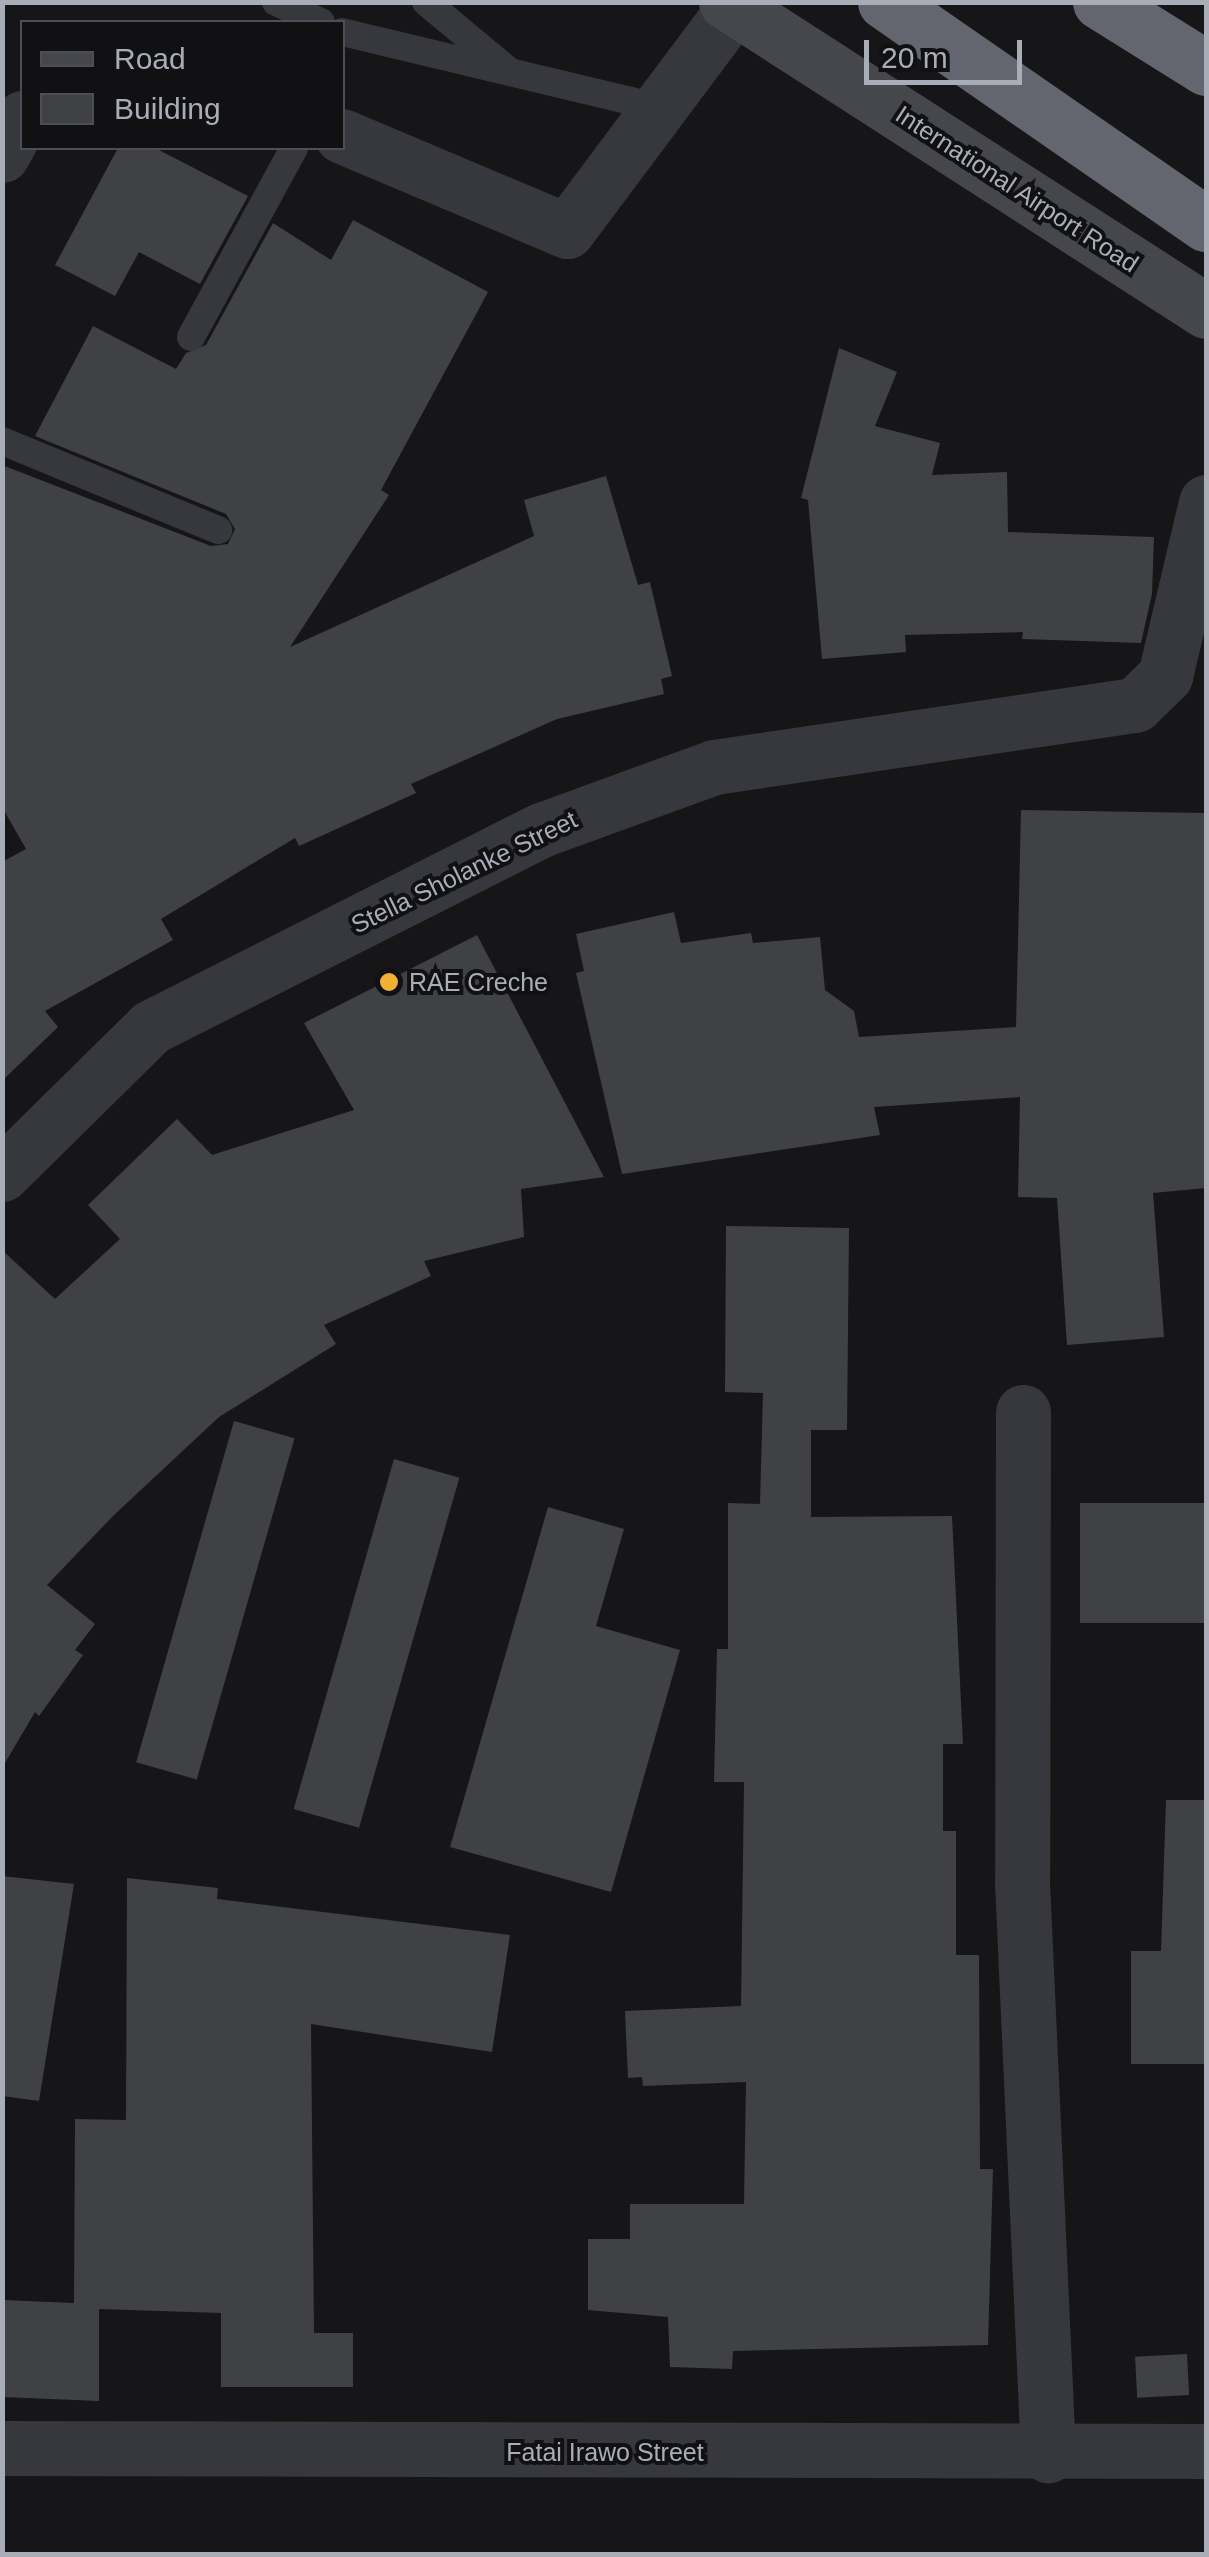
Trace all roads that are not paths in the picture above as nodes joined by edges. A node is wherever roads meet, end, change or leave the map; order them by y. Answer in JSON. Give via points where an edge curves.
{"nodes":[{"id":1,"x":276,"y":2,"type":"edge"},
{"id":2,"x":426,"y":2,"type":"edge"},
{"id":3,"x":886,"y":2,"type":"edge"},
{"id":4,"x":1100,"y":2,"type":"edge"},
{"id":5,"x":730,"y":6,"type":"edge"},
{"id":6,"x":316,"y":20,"type":"edge"},
{"id":7,"x":345,"y":33,"type":"edge"},
{"id":8,"x":1206,"y":68,"type":"edge"},
{"id":9,"x":514,"y":75,"type":"junction"},
{"id":10,"x":661,"y":108,"type":"junction"},
{"id":11,"x":20,"y":122,"type":"edge"},
{"id":12,"x":345,"y":137,"type":"edge"},
{"id":13,"x":293,"y":150,"type":"edge"},
{"id":14,"x":2,"y":155,"type":"edge"},
{"id":15,"x":1206,"y":224,"type":"edge"},
{"id":16,"x":1206,"y":311,"type":"edge"},
{"id":17,"x":191,"y":338,"type":"dead end"},
{"id":18,"x":2,"y":441,"type":"edge"},
{"id":19,"x":1206,"y":502,"type":"edge"},
{"id":20,"x":218,"y":530,"type":"dead end"},
{"id":21,"x":2,"y":1174,"type":"edge"},
{"id":22,"x":1023,"y":1412,"type":"dead end"},
{"id":23,"x":2,"y":2448,"type":"edge"},
{"id":24,"x":1206,"y":2451,"type":"edge"},
{"id":25,"x":1048,"y":2455,"type":"junction"}],
"edges":[{"from":1,"to":6,"type":"lane"},
{"from":2,"to":9,"type":"lane"},
{"from":3,"to":15,"type":"highway"},
{"from":4,"to":8,"type":"highway"},
{"from":5,"to":10,"type":"street"},
{"from":5,"to":16,"type":"main road","name":"International Airport Road"},
{"from":7,"to":9,"type":"lane"},
{"from":9,"to":10,"type":"lane"},
{"from":10,"to":12,"type":"street","via":[[567,231]]},
{"from":11,"to":14,"type":"street"},
{"from":13,"to":17,"type":"lane"},
{"from":18,"to":20,"type":"lane"},
{"from":19,"to":21,"type":"street","name":"Stella Sholanke Street","via":[[1164,676],[1135,705],[714,767],[541,830],[151,1027]]},
{"from":22,"to":25,"type":"street","via":[[1022,1882]]},
{"from":23,"to":25,"type":"street","name":"Fatai Irawo Street"},
{"from":24,"to":25,"type":"street","name":"Fatai Irawo Street"}]}
